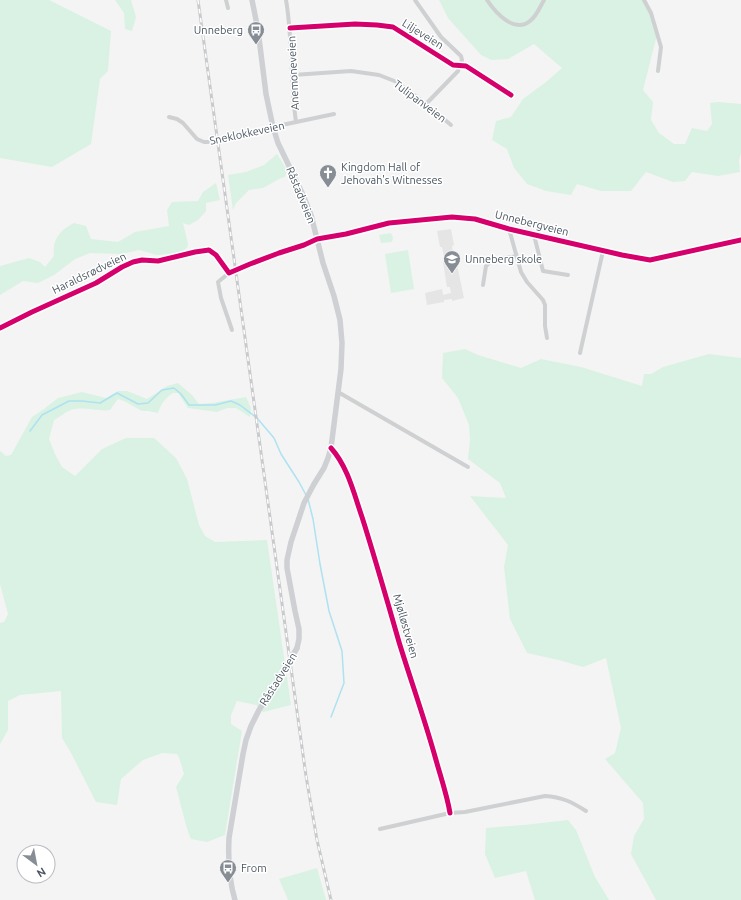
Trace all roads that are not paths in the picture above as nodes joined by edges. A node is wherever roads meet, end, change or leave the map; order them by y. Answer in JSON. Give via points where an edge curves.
{"nodes":[{"id":1,"x":226,"y":0,"type":"edge"},
{"id":2,"x":252,"y":0,"type":"edge"},
{"id":3,"x":286,"y":0,"type":"edge"},
{"id":4,"x":415,"y":0,"type":"edge"},
{"id":5,"x":487,"y":0,"type":"edge"},
{"id":6,"x":544,"y":0,"type":"edge"},
{"id":7,"x":644,"y":0,"type":"edge"},
{"id":8,"x":228,"y":8,"type":"dead end"},
{"id":9,"x":290,"y":28,"type":"junction"},
{"id":10,"x":460,"y":65,"type":"junction"},
{"id":11,"x":658,"y":71,"type":"dead end"},
{"id":12,"x":293,"y":74,"type":"junction"},
{"id":13,"x":511,"y":95,"type":"dead end"},
{"id":14,"x":426,"y":104,"type":"junction"},
{"id":15,"x":334,"y":114,"type":"dead end"},
{"id":16,"x":170,"y":117,"type":"dead end"},
{"id":17,"x":296,"y":122,"type":"junction"},
{"id":18,"x":451,"y":125,"type":"dead end"},
{"id":19,"x":273,"y":127,"type":"junction"},
{"id":20,"x":509,"y":229,"type":"junction"},
{"id":21,"x":534,"y":235,"type":"junction"},
{"id":22,"x":317,"y":239,"type":"junction"},
{"id":23,"x":741,"y":240,"type":"edge"},
{"id":24,"x":603,"y":251,"type":"junction"},
{"id":25,"x":517,"y":256,"type":"junction"},
{"id":26,"x":229,"y":273,"type":"junction"},
{"id":27,"x":568,"y":275,"type":"dead end"},
{"id":28,"x":483,"y":285,"type":"dead end"},
{"id":29,"x":0,"y":328,"type":"edge"},
{"id":30,"x":232,"y":330,"type":"dead end"},
{"id":31,"x":547,"y":338,"type":"dead end"},
{"id":32,"x":580,"y":353,"type":"dead end"},
{"id":33,"x":338,"y":392,"type":"junction"},
{"id":34,"x":331,"y":448,"type":"junction"},
{"id":35,"x":468,"y":467,"type":"dead end"},
{"id":36,"x":586,"y":811,"type":"dead end"},
{"id":37,"x":450,"y":813,"type":"junction"},
{"id":38,"x":380,"y":829,"type":"dead end"},
{"id":39,"x":235,"y":900,"type":"edge"}],
"edges":[{"from":1,"to":8,"type":"street"},
{"from":2,"to":19,"type":"main road","name":"Råstadveien"},
{"from":3,"to":9,"type":"street","name":"Anemoneveien"},
{"from":4,"to":10,"type":"street","name":"Liljeveien","via":[[441,37],[461,56]]},
{"from":5,"to":6,"type":"street","via":[[494,10],[519,26],[532,20]]},
{"from":7,"to":11,"type":"street","via":[[651,13],[660,47]]},
{"from":9,"to":10,"type":"street","name":"Liljeveien","via":[[355,24],[392,27],[453,65]]},
{"from":9,"to":12,"type":"street","name":"Anemoneveien"},
{"from":10,"to":13,"type":"street","name":"Liljeveien","via":[[466,66]]},
{"from":10,"to":14,"type":"street","via":[[458,71]]},
{"from":12,"to":14,"type":"street","name":"Tulipanveien","via":[[351,71],[379,75],[397,82]]},
{"from":12,"to":17,"type":"street","name":"Anemoneveien"},
{"from":14,"to":18,"type":"street","name":"Tulipanveien"},
{"from":15,"to":17,"type":"street","name":"Sneklokkeveien"},
{"from":16,"to":19,"type":"street","name":"Sneklokkeveien","via":[[183,123],[197,139],[204,142]]},
{"from":17,"to":19,"type":"street","name":"Sneklokkeveien"},
{"from":19,"to":22,"type":"main road","name":"Råstadveien","via":[[311,215]]},
{"from":20,"to":21,"type":"street","name":"Unnebergveien"},
{"from":20,"to":22,"type":"street","name":"Unnebergveien","via":[[475,219],[452,217],[389,223]]},
{"from":20,"to":25,"type":"street","name":"Unnebergveien"},
{"from":21,"to":24,"type":"street","name":"Unnebergveien"},
{"from":21,"to":27,"type":"street","name":"Unnebergveien","via":[[543,271]]},
{"from":22,"to":26,"type":"street"},
{"from":22,"to":33,"type":"main road","name":"Råstadveien","via":[[340,320],[342,352]]},
{"from":23,"to":24,"type":"street","name":"Unnebergveien","via":[[650,260]]},
{"from":24,"to":32,"type":"street"},
{"from":25,"to":28,"type":"street","via":[[492,260],[486,266]]},
{"from":25,"to":31,"type":"street","name":"Unnebergveien","via":[[521,272],[546,305]]},
{"from":26,"to":29,"type":"street","name":"Haraldsrødveien","via":[[216,255],[209,250],[158,261],[133,262]]},
{"from":26,"to":30,"type":"street","via":[[218,282]]},
{"from":33,"to":34,"type":"main road","name":"Råstadveien"},
{"from":33,"to":35,"type":"street"},
{"from":34,"to":37,"type":"street","name":"Mjølløstveien","via":[[343,466],[364,522],[432,745]]},
{"from":34,"to":39,"type":"main road","name":"Råstadveien","bridge":true,"via":[[324,468],[304,503],[287,560],[299,629],[299,643],[259,710],[251,726],[243,754],[228,851]]},
{"from":36,"to":37,"type":"street","via":[[573,802],[545,796]]},
{"from":37,"to":38,"type":"street"}]}
